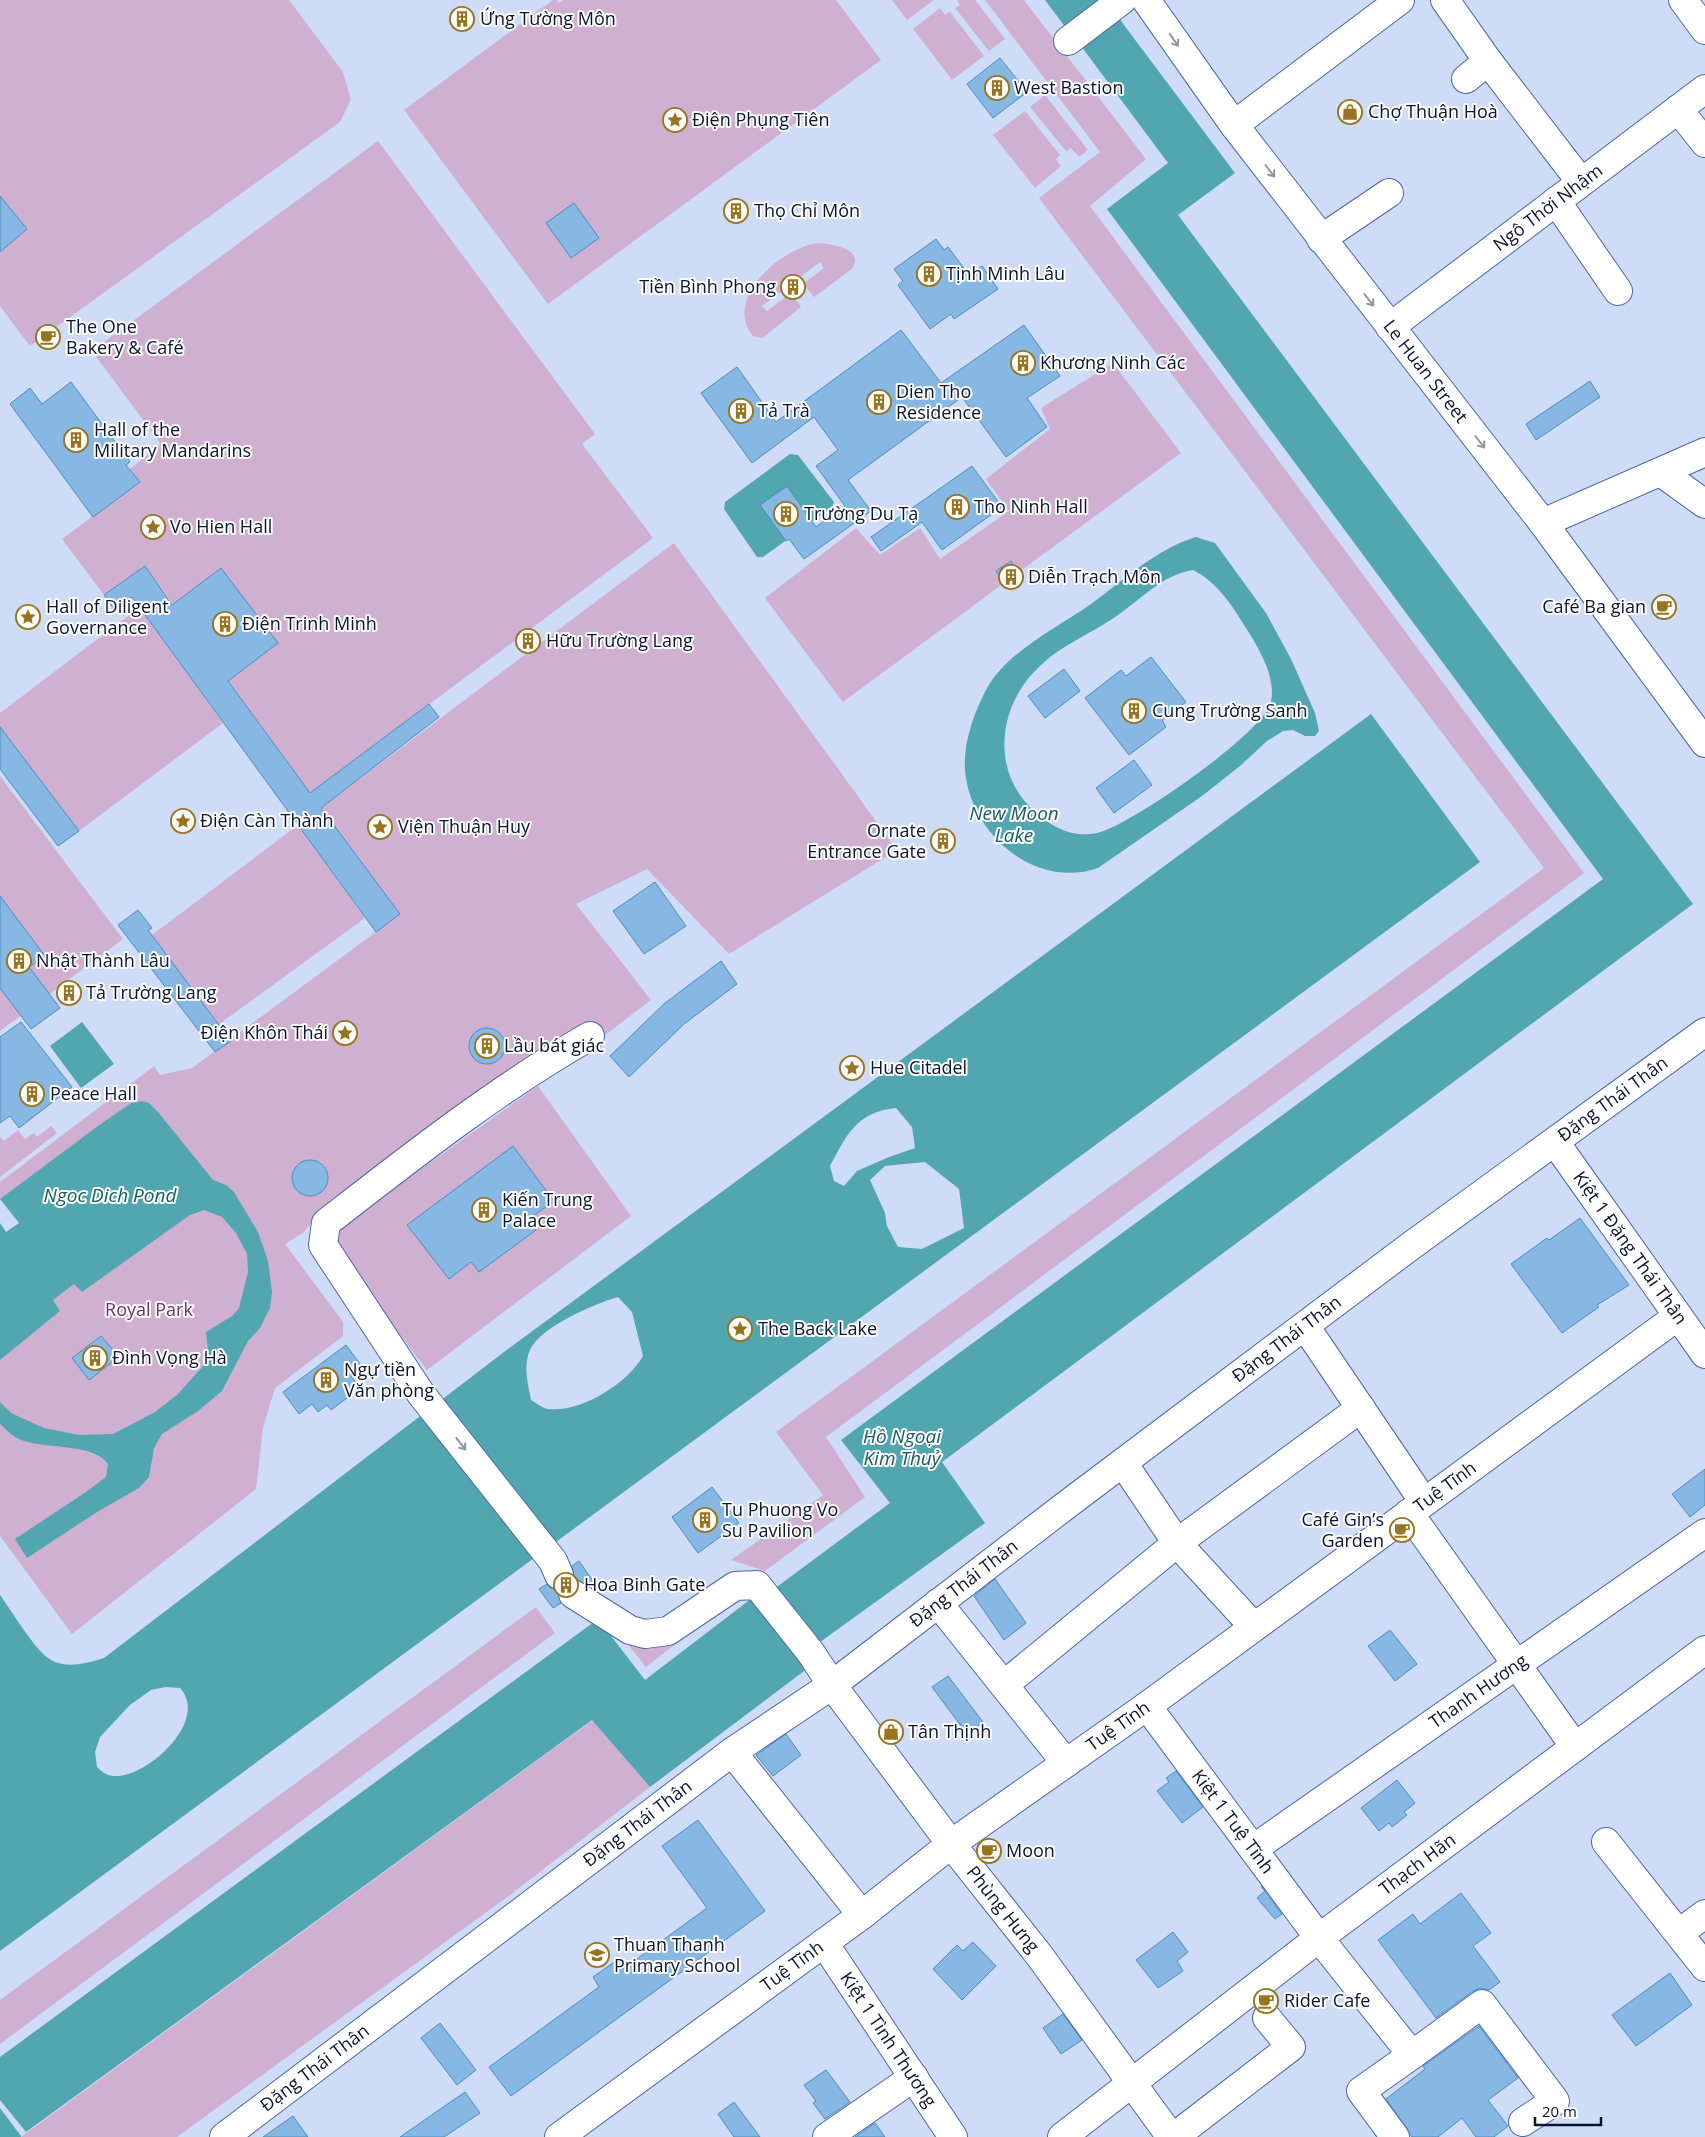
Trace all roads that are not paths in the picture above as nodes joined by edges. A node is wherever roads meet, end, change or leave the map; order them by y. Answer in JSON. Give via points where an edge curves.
{"nodes":[{"id":1,"x":1122,"y":0,"type":"edge"},
{"id":2,"x":1146,"y":0,"type":"edge"},
{"id":3,"x":1400,"y":0,"type":"edge"},
{"id":4,"x":1446,"y":0,"type":"edge"},
{"id":5,"x":1682,"y":0,"type":"edge"},
{"id":6,"x":1705,"y":30,"type":"edge"},
{"id":7,"x":1068,"y":41,"type":"dead end"},
{"id":8,"x":1488,"y":60,"type":"junction"},
{"id":9,"x":1466,"y":78,"type":"dead end"},
{"id":10,"x":1705,"y":89,"type":"edge"},
{"id":11,"x":1678,"y":109,"type":"junction"},
{"id":12,"x":1234,"y":125,"type":"junction"},
{"id":13,"x":1705,"y":143,"type":"edge"},
{"id":14,"x":1581,"y":182,"type":"junction"},
{"id":15,"x":1388,"y":193,"type":"dead end"},
{"id":16,"x":1556,"y":201,"type":"junction"},
{"id":17,"x":1321,"y":239,"type":"junction"},
{"id":18,"x":1618,"y":291,"type":"dead end"},
{"id":19,"x":1390,"y":327,"type":"junction"},
{"id":20,"x":1705,"y":452,"type":"edge"},
{"id":21,"x":1662,"y":473,"type":"junction"},
{"id":22,"x":1705,"y":504,"type":"edge"},
{"id":23,"x":1543,"y":523,"type":"junction"},
{"id":24,"x":1705,"y":743,"type":"edge"},
{"id":25,"x":590,"y":1036,"type":"dead end"},
{"id":26,"x":1701,"y":1044,"type":"edge"},
{"id":27,"x":1555,"y":1142,"type":"junction"},
{"id":28,"x":1678,"y":1316,"type":"junction"},
{"id":29,"x":1305,"y":1326,"type":"junction"},
{"id":30,"x":1705,"y":1354,"type":"edge"},
{"id":31,"x":1361,"y":1408,"type":"junction"},
{"id":32,"x":1122,"y":1463,"type":"junction"},
{"id":33,"x":1417,"y":1507,"type":"junction"},
{"id":34,"x":1705,"y":1533,"type":"edge"},
{"id":35,"x":1176,"y":1543,"type":"junction"},
{"id":36,"x":938,"y":1603,"type":"junction"},
{"id":37,"x":1254,"y":1627,"type":"junction"},
{"id":38,"x":1705,"y":1650,"type":"edge"},
{"id":39,"x":1516,"y":1665,"type":"junction"},
{"id":40,"x":832,"y":1685,"type":"junction"},
{"id":41,"x":1004,"y":1685,"type":"junction"},
{"id":42,"x":1147,"y":1706,"type":"junction"},
{"id":43,"x":1575,"y":1747,"type":"junction"},
{"id":44,"x":732,"y":1752,"type":"junction"},
{"id":45,"x":1066,"y":1762,"type":"junction"},
{"id":46,"x":1606,"y":1842,"type":"dead end"},
{"id":47,"x":951,"y":1844,"type":"junction"},
{"id":48,"x":1253,"y":1849,"type":"junction"},
{"id":49,"x":1705,"y":1914,"type":"edge"},
{"id":50,"x":862,"y":1915,"type":"junction"},
{"id":51,"x":1679,"y":1933,"type":"junction"},
{"id":52,"x":1318,"y":1938,"type":"junction"},
{"id":53,"x":824,"y":1943,"type":"junction"},
{"id":54,"x":1705,"y":1967,"type":"edge"},
{"id":55,"x":1267,"y":2018,"type":"dead end"},
{"id":56,"x":1412,"y":2055,"type":"junction"},
{"id":57,"x":914,"y":2077,"type":"junction"},
{"id":58,"x":1131,"y":2085,"type":"junction"},
{"id":59,"x":1523,"y":2122,"type":"dead end"},
{"id":60,"x":224,"y":2137,"type":"edge"},
{"id":61,"x":559,"y":2137,"type":"edge"},
{"id":62,"x":827,"y":2137,"type":"edge"},
{"id":63,"x":953,"y":2137,"type":"edge"},
{"id":64,"x":1062,"y":2137,"type":"edge"},
{"id":65,"x":1172,"y":2137,"type":"edge"},
{"id":66,"x":1396,"y":2137,"type":"edge"}],
"edges":[{"from":1,"to":7,"type":"street"},
{"from":2,"to":12,"type":"street","name":"Le Huan Street","one_way":true},
{"from":3,"to":12,"type":"street"},
{"from":4,"to":8,"type":"street"},
{"from":5,"to":6,"type":"street"},
{"from":8,"to":9,"type":"street"},
{"from":8,"to":14,"type":"street"},
{"from":10,"to":11,"type":"street","name":"Ngô Thời Nhậm"},
{"from":11,"to":13,"type":"street"},
{"from":11,"to":14,"type":"street","name":"Ngô Thời Nhậm"},
{"from":12,"to":17,"type":"street","name":"Le Huan Street","one_way":true},
{"from":14,"to":16,"type":"street","name":"Ngô Thời Nhậm"},
{"from":15,"to":17,"type":"street"},
{"from":16,"to":18,"type":"street"},
{"from":16,"to":19,"type":"street","name":"Ngô Thời Nhậm"},
{"from":17,"to":19,"type":"street","name":"Le Huan Street","one_way":true},
{"from":19,"to":23,"type":"street","name":"Le Huan Street","one_way":true},
{"from":20,"to":21,"type":"street"},
{"from":21,"to":22,"type":"street"},
{"from":21,"to":23,"type":"street"},
{"from":23,"to":24,"type":"street","name":"Le Huan Street"},
{"from":25,"to":40,"type":"street","name":"Phùng Hưng","one_way":true,"via":[[539,1065],[326,1223],[323,1245],[426,1400],[566,1581],[630,1630],[645,1634],[668,1631],[735,1586],[757,1585]]},
{"from":26,"to":27,"type":"street","name":"Đặng Thái Thân"},
{"from":27,"to":28,"type":"street","name":"Kiệt 1 Đặng Thái Thân"},
{"from":27,"to":29,"type":"street","name":"Đặng Thái Thân"},
{"from":28,"to":30,"type":"street","name":"Kiệt 1 Đặng Thái Thân"},
{"from":28,"to":33,"type":"street","name":"Tuệ Tĩnh"},
{"from":29,"to":31,"type":"street"},
{"from":29,"to":32,"type":"street","name":"Đặng Thái Thân"},
{"from":31,"to":33,"type":"street"},
{"from":31,"to":35,"type":"street"},
{"from":32,"to":35,"type":"street"},
{"from":32,"to":36,"type":"street","name":"Đặng Thái Thân"},
{"from":33,"to":37,"type":"street","name":"Tuệ Tĩnh"},
{"from":33,"to":39,"type":"street"},
{"from":34,"to":39,"type":"street","name":"Thanh Hương"},
{"from":35,"to":37,"type":"street"},
{"from":35,"to":41,"type":"street"},
{"from":36,"to":40,"type":"street","name":"Đặng Thái Thân"},
{"from":36,"to":41,"type":"street"},
{"from":37,"to":42,"type":"street","name":"Tuệ Tĩnh"},
{"from":38,"to":43,"type":"street","name":"Thạch Hãn"},
{"from":39,"to":43,"type":"street"},
{"from":39,"to":48,"type":"street","name":"Thanh Hương"},
{"from":40,"to":44,"type":"street","name":"Đặng Thái Thân"},
{"from":40,"to":47,"type":"street","name":"Phùng Hưng"},
{"from":41,"to":45,"type":"street"},
{"from":42,"to":45,"type":"street","name":"Tuệ Tĩnh"},
{"from":42,"to":48,"type":"street","name":"Kiệt 1 Tuệ Tĩnh"},
{"from":43,"to":52,"type":"street","name":"Thạch Hãn"},
{"from":44,"to":50,"type":"street"},
{"from":44,"to":60,"type":"street","name":"Đặng Thái Thân"},
{"from":45,"to":47,"type":"street","name":"Tuệ Tĩnh"},
{"from":46,"to":51,"type":"street"},
{"from":47,"to":50,"type":"street","name":"Tuệ Tĩnh"},
{"from":47,"to":58,"type":"street","name":"Phùng Hưng","via":[[1039,1955]]},
{"from":48,"to":52,"type":"street","name":"Kiệt 1 Tuệ Tĩnh"},
{"from":49,"to":51,"type":"street"},
{"from":50,"to":53,"type":"street","name":"Tuệ Tĩnh"},
{"from":51,"to":54,"type":"street"},
{"from":52,"to":56,"type":"street","name":"Kiệt 1 Tuệ Tĩnh"},
{"from":52,"to":58,"type":"street","name":"Thạch Hãn"},
{"from":53,"to":57,"type":"street","name":"Kiệt 1 Tình Thương"},
{"from":53,"to":61,"type":"street","name":"Tuệ Tĩnh"},
{"from":55,"to":65,"type":"street","via":[[1291,2047]]},
{"from":56,"to":59,"type":"street","via":[[1482,2004],[1555,2101]]},
{"from":56,"to":66,"type":"street","via":[[1361,2091]]},
{"from":57,"to":62,"type":"street"},
{"from":57,"to":63,"type":"street","name":"Kiệt 1 Tình Thương"},
{"from":58,"to":64,"type":"street","name":"Thạch Hãn"},
{"from":58,"to":65,"type":"street","name":"Phùng Hưng"}]}
